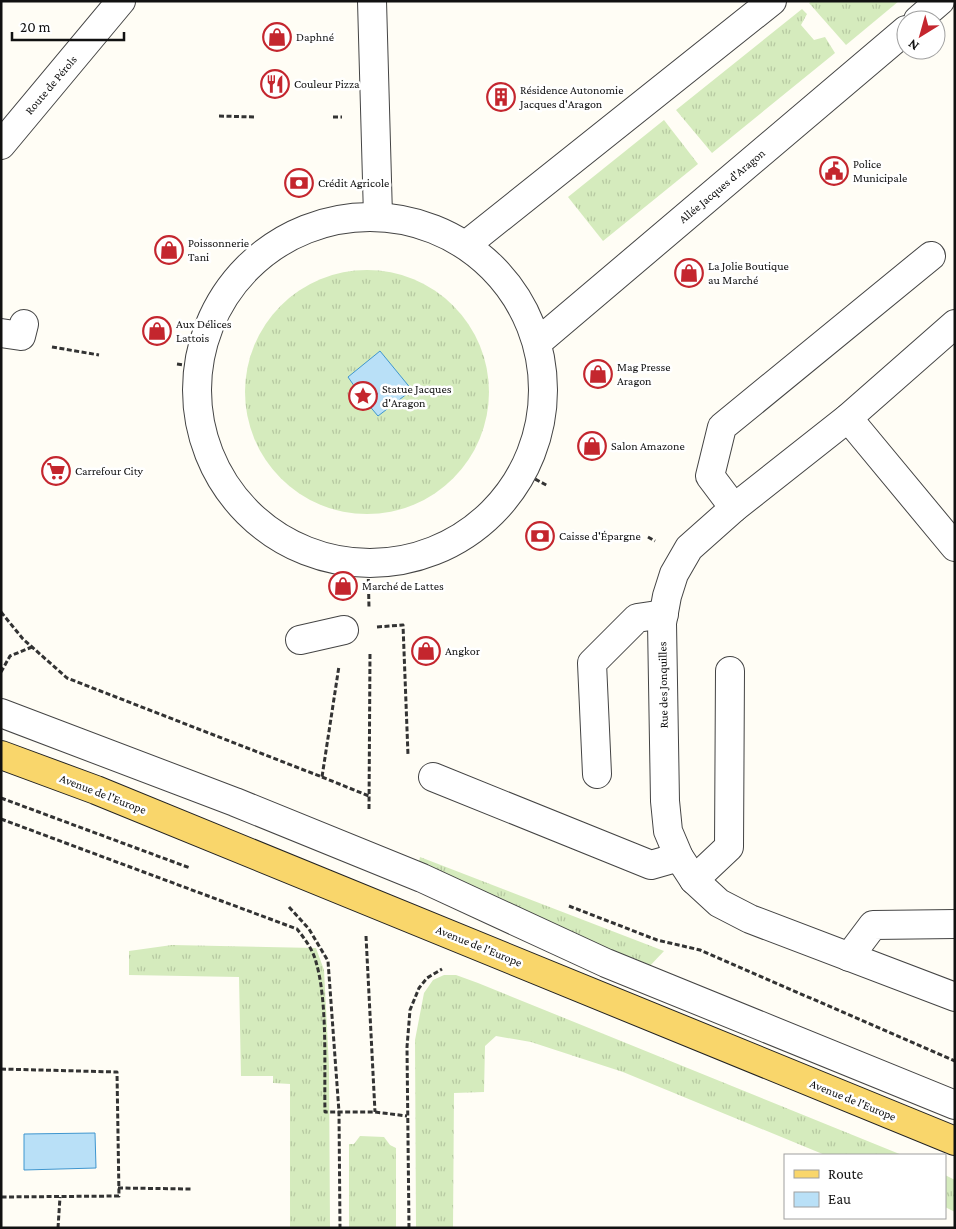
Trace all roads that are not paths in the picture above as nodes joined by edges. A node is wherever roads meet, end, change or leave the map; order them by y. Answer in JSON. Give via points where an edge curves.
{"nodes":[{"id":1,"x":120,"y":1,"type":"edge"},
{"id":2,"x":372,"y":1,"type":"edge"},
{"id":3,"x":772,"y":1,"type":"edge"},
{"id":4,"x":940,"y":1,"type":"edge"},
{"id":5,"x":930,"y":10,"type":"edge"},
{"id":6,"x":896,"y":38,"type":"edge"},
{"id":7,"x":1,"y":145,"type":"edge"},
{"id":8,"x":378,"y":216,"type":"junction"},
{"id":9,"x":466,"y":245,"type":"junction"},
{"id":10,"x":931,"y":256,"type":"dead end"},
{"id":11,"x":955,"y":324,"type":"edge"},
{"id":12,"x":538,"y":342,"type":"junction"},
{"id":13,"x":848,"y":418,"type":"junction"},
{"id":14,"x":734,"y":508,"type":"junction"},
{"id":15,"x":955,"y":546,"type":"edge"},
{"id":16,"x":664,"y":614,"type":"junction"},
{"id":17,"x":357,"y":629,"type":"road end"},
{"id":18,"x":300,"y":640,"type":"dead end"},
{"id":19,"x":730,"y":671,"type":"dead end"},
{"id":20,"x":1,"y":713,"type":"edge"},
{"id":21,"x":1,"y":755,"type":"edge"},
{"id":22,"x":597,"y":774,"type":"dead end"},
{"id":23,"x":433,"y":777,"type":"road end"},
{"id":24,"x":679,"y":857,"type":"junction"},
{"id":25,"x":694,"y":880,"type":"junction"},
{"id":26,"x":955,"y":924,"type":"edge"},
{"id":27,"x":849,"y":957,"type":"junction"},
{"id":28,"x":955,"y":996,"type":"edge"},
{"id":29,"x":955,"y":1105,"type":"edge"},
{"id":30,"x":955,"y":1141,"type":"edge"}],
"edges":[{"from":1,"to":7,"type":"street","name":"Route de Pérols"},
{"from":2,"to":8,"type":"street"},
{"from":3,"to":9,"type":"street"},
{"from":4,"to":5,"type":"street"},
{"from":6,"to":12,"type":"street","name":"Allée Jacques d'Aragon"},
{"from":8,"to":9,"type":"street","via":[[423,224]]},
{"from":8,"to":12,"type":"street","via":[[335,220],[294,234],[258,257],[229,288],[188,366],[212,462],[239,503],[275,535],[319,556],[368,564],[421,557],[470,534],[509,496],[535,449],[545,396]]},
{"from":9,"to":12,"type":"street","via":[[497,271],[522,304]]},
{"from":10,"to":14,"type":"street","via":[[722,427],[710,476]]},
{"from":11,"to":13,"type":"street","name":"Rue des Jonquilles"},
{"from":13,"to":14,"type":"street","name":"Rue des Jonquilles"},
{"from":13,"to":15,"type":"street"},
{"from":14,"to":16,"type":"street","name":"Rue des Jonquilles","via":[[689,548],[674,574]]},
{"from":16,"to":22,"type":"street","via":[[637,618],[592,663]]},
{"from":16,"to":24,"type":"street","name":"Rue des Jonquilles","via":[[665,801],[668,831]]},
{"from":17,"to":18,"type":"street"},
{"from":19,"to":25,"type":"street","via":[[729,847]]},
{"from":20,"to":29,"type":"street","via":[[396,867],[606,963]]},
{"from":21,"to":30,"type":"main road","name":"Avenue de l'Europe","via":[[96,790]]},
{"from":23,"to":24,"type":"street","via":[[652,865]]},
{"from":24,"to":25,"type":"street","name":"Rue des Jonquilles"},
{"from":25,"to":27,"type":"street","name":"Rue des Jonquilles","via":[[719,903],[750,919]]},
{"from":26,"to":27,"type":"street","via":[[873,925]]},
{"from":27,"to":28,"type":"street","name":"Rue des Jonquilles"}]}
